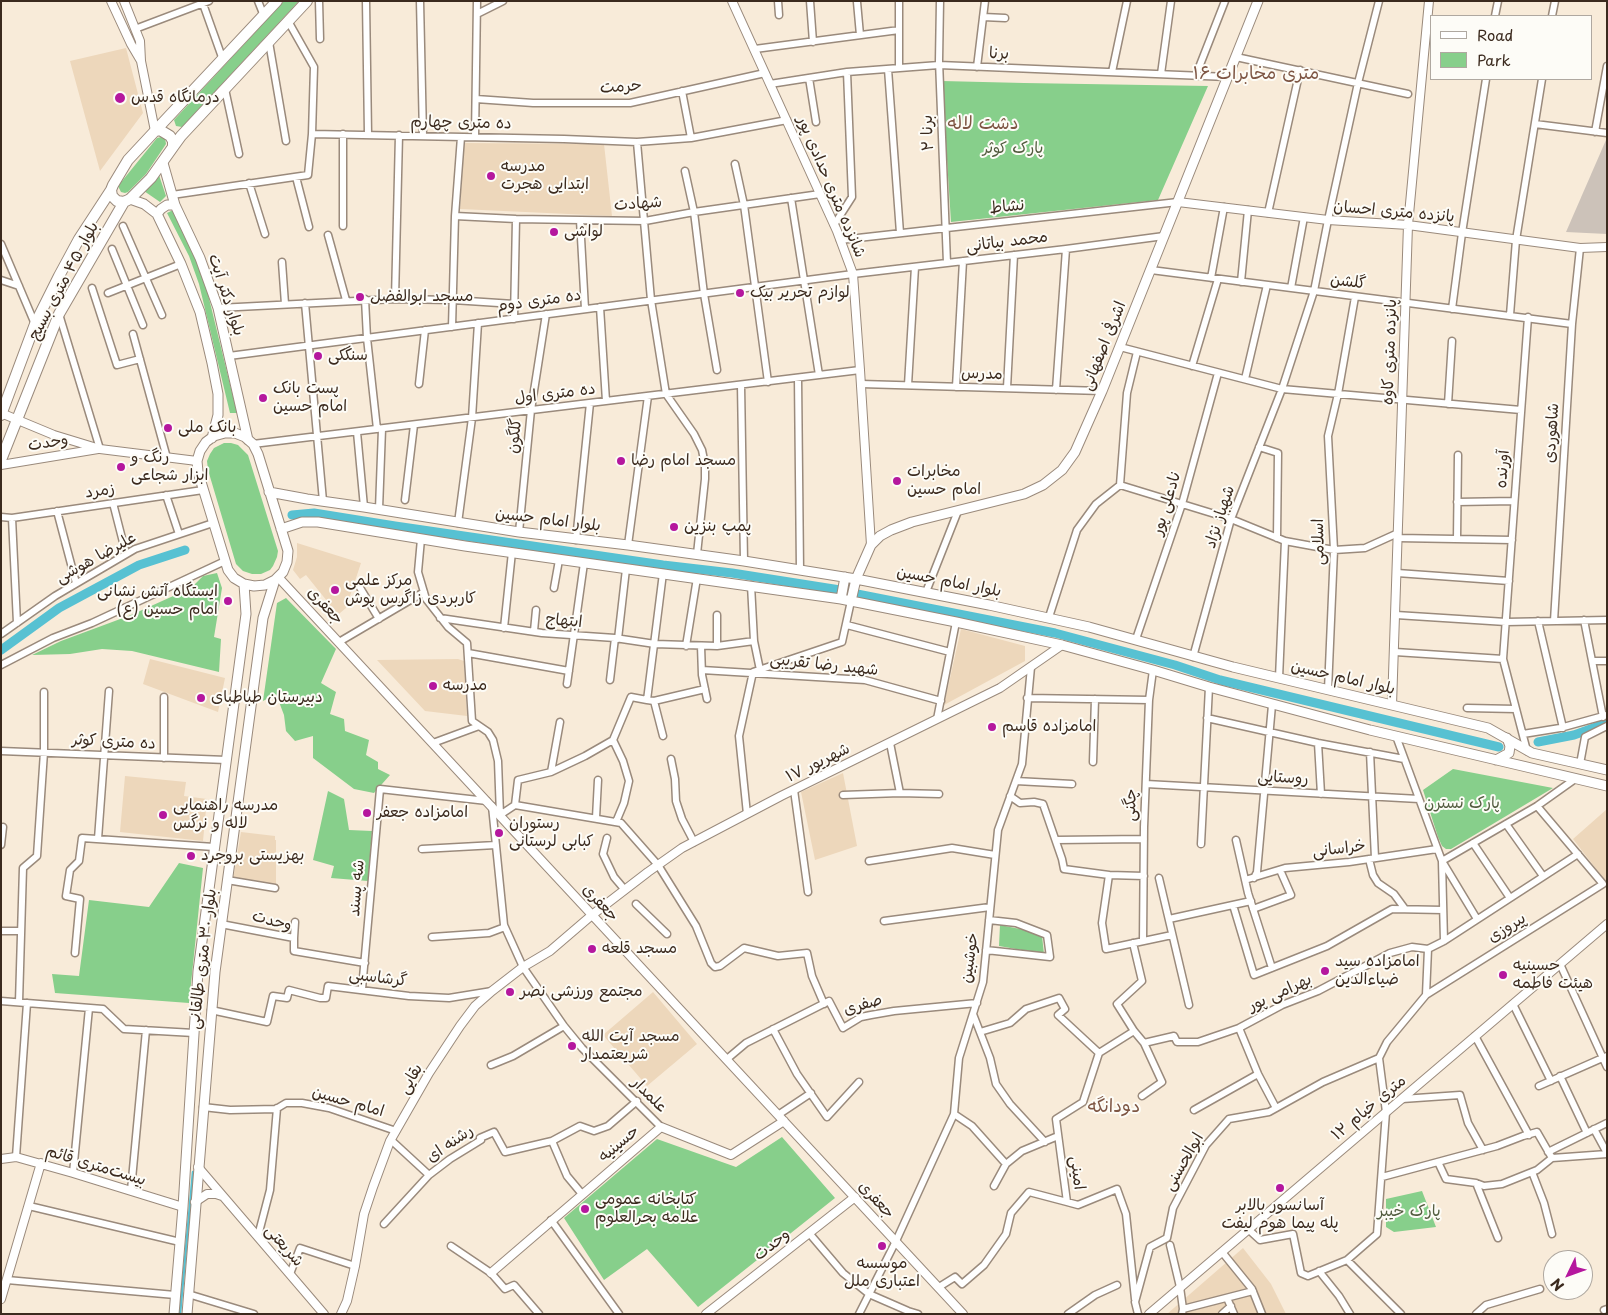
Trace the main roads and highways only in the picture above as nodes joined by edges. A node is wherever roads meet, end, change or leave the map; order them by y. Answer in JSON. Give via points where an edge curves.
{"nodes":[{"id":1,"x":307,"y":1,"type":"edge"},
{"id":2,"x":1258,"y":1,"type":"edge"},
{"id":3,"x":276,"y":2,"type":"edge"},
{"id":4,"x":155,"y":131,"type":"junction"},
{"id":5,"x":173,"y":147,"type":"junction"},
{"id":6,"x":163,"y":163,"type":"junction"},
{"id":7,"x":111,"y":190,"type":"junction"},
{"id":8,"x":127,"y":201,"type":"junction"},
{"id":9,"x":176,"y":205,"type":"junction"},
{"id":10,"x":157,"y":214,"type":"junction"},
{"id":11,"x":1,"y":414,"type":"edge"},
{"id":12,"x":212,"y":438,"type":"junction"},
{"id":13,"x":251,"y":442,"type":"junction"},
{"id":14,"x":1,"y":460,"type":"edge"},
{"id":15,"x":270,"y":492,"type":"junction"},
{"id":16,"x":281,"y":529,"type":"junction"},
{"id":17,"x":845,"y":577,"type":"junction"},
{"id":18,"x":277,"y":578,"type":"junction"},
{"id":19,"x":856,"y":579,"type":"junction"},
{"id":20,"x":244,"y":584,"type":"junction"},
{"id":21,"x":841,"y":599,"type":"junction"},
{"id":22,"x":851,"y":601,"type":"junction"},
{"id":23,"x":1507,"y":738,"type":"junction"},
{"id":24,"x":1527,"y":751,"type":"junction"},
{"id":25,"x":1496,"y":760,"type":"junction"},
{"id":26,"x":1526,"y":767,"type":"junction"},
{"id":27,"x":1607,"y":770,"type":"edge"},
{"id":28,"x":1607,"y":786,"type":"edge"},
{"id":29,"x":185,"y":1166,"type":"junction"},
{"id":30,"x":198,"y":1167,"type":"junction"},
{"id":31,"x":195,"y":1206,"type":"junction"},
{"id":32,"x":183,"y":1207,"type":"junction"},
{"id":33,"x":174,"y":1314,"type":"edge"},
{"id":34,"x":187,"y":1314,"type":"edge"}],
"edges":[{"from":1,"to":5,"type":"main road","name":"بلوار ۴۵ متری بسیج"},
{"from":2,"to":19,"type":"main road","name":"اشرفی اصفهانی","via":[[1075,452],[1062,470],[1043,485],[1024,494],[912,522],[880,536],[871,545]]},
{"from":3,"to":4,"type":"main road","name":"بلوار ۴۵ متری بسیج"},
{"from":4,"to":5,"type":"main road","via":[[160,130],[170,136]]},
{"from":4,"to":7,"type":"main road","name":"بلوار ۴۵ متری بسیج","via":[[128,160]]},
{"from":5,"to":6,"type":"main road","name":"بلوار ۴۵ متری بسیج"},
{"from":6,"to":8,"type":"main road","name":"بلوار ۴۵ متری بسیج"},
{"from":6,"to":9,"type":"main road","name":"بلوار دکتر آیت"},
{"from":7,"to":8,"type":"main road","via":[[117,201]]},
{"from":7,"to":11,"type":"main road","name":"بلوار ۴۵ متری بسیج","via":[[79,239],[36,324]]},
{"from":8,"to":10,"type":"main road","via":[[144,204]]},
{"from":8,"to":14,"type":"main road","name":"بلوار ۴۵ متری بسیج","via":[[59,314]]},
{"from":9,"to":10,"type":"main road","via":[[167,205]]},
{"from":9,"to":13,"type":"main road","name":"بلوار دکتر آیت","via":[[218,308]]},
{"from":10,"to":12,"type":"main road","name":"بلوار دکتر آیت","via":[[200,312],[218,394],[218,415]]},
{"from":12,"to":13,"type":"main road","via":[[235,433]]},
{"from":12,"to":20,"type":"main road","via":[[200,451],[198,472],[228,570]]},
{"from":13,"to":15,"type":"main road","name":"بلوار دکتر آیت"},
{"from":15,"to":16,"type":"main road","name":"بلوار ۳۰ متری طالقانی"},
{"from":15,"to":17,"type":"main road","name":"بلوار امام حسین","via":[[458,523]]},
{"from":16,"to":18,"type":"main road","name":"بلوار ۳۰ متری طالقانی","via":[[288,551],[283,572]]},
{"from":16,"to":21,"type":"main road","via":[[302,522],[318,522]]},
{"from":17,"to":19,"type":"main road","name":"بلوار امام حسین"},
{"from":17,"to":21,"type":"main road"},
{"from":18,"to":20,"type":"main road","via":[[265,585]]},
{"from":18,"to":30,"type":"main road","name":"بلوار ۳۰ متری طالقانی","via":[[263,618],[221,924]]},
{"from":19,"to":22,"type":"main road","name":"اشرفی اصفهانی"},
{"from":19,"to":23,"type":"main road","name":"بلوار امام حسین","via":[[1049,617],[1194,657],[1488,728]]},
{"from":20,"to":29,"type":"main road","name":"بلوار ۳۰ متری طالقانی","via":[[246,614],[198,971]]},
{"from":21,"to":22,"type":"main road"},
{"from":22,"to":25,"type":"main road","via":[[1062,645],[1272,705]]},
{"from":23,"to":24,"type":"main road","name":"بلوار امام حسین"},
{"from":23,"to":25,"type":"main road","via":[[1508,753]]},
{"from":24,"to":26,"type":"main road","via":[[1520,758]]},
{"from":24,"to":27,"type":"main road","name":"بلوار امام حسین"},
{"from":25,"to":26,"type":"main road"},
{"from":26,"to":28,"type":"main road"},
{"from":29,"to":30,"type":"main road"},
{"from":29,"to":32,"type":"main road","name":"بلوار ۳۰ متری طالقانی"},
{"from":30,"to":31,"type":"main road","name":"بلوار ۳۰ متری طالقانی"},
{"from":31,"to":32,"type":"main road"},
{"from":31,"to":34,"type":"main road","name":"بلوار ۳۰ متری طالقانی"},
{"from":32,"to":33,"type":"main road","name":"بلوار ۳۰ متری طالقانی"}]}
